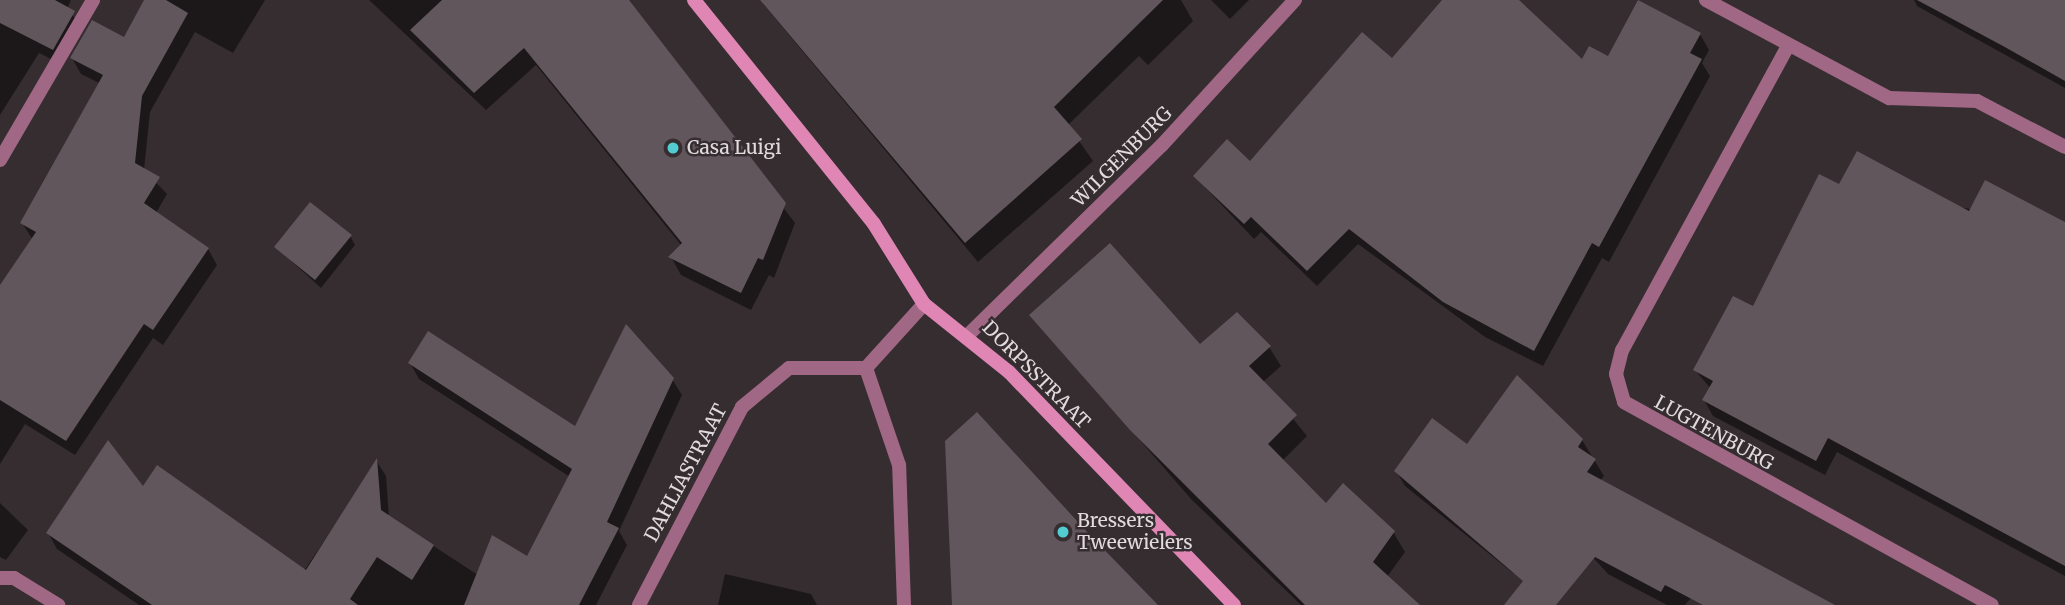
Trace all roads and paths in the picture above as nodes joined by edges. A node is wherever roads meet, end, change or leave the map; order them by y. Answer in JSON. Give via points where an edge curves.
{"nodes":[{"id":1,"x":93,"y":0,"type":"edge"},
{"id":2,"x":694,"y":0,"type":"edge"},
{"id":3,"x":1296,"y":0,"type":"edge"},
{"id":4,"x":1706,"y":0,"type":"edge"},
{"id":5,"x":1788,"y":46,"type":"junction"},
{"id":6,"x":2065,"y":147,"type":"edge"},
{"id":7,"x":0,"y":160,"type":"edge"},
{"id":8,"x":924,"y":304,"type":"junction"},
{"id":9,"x":969,"y":334,"type":"junction"},
{"id":10,"x":866,"y":368,"type":"junction"},
{"id":11,"x":0,"y":578,"type":"edge"},
{"id":12,"x":58,"y":605,"type":"edge"},
{"id":13,"x":639,"y":605,"type":"edge"},
{"id":14,"x":904,"y":605,"type":"edge"},
{"id":15,"x":1234,"y":605,"type":"edge"},
{"id":16,"x":1992,"y":605,"type":"edge"}],
"edges":[{"from":1,"to":7,"type":"street"},
{"from":2,"to":8,"type":"street","name":"DORPSSTRAAT","via":[[874,224]]},
{"from":3,"to":9,"type":"street","name":"WILGENBURG","via":[[1162,145]]},
{"from":4,"to":5,"type":"street"},
{"from":5,"to":6,"type":"street","via":[[1889,98],[1977,102]]},
{"from":5,"to":16,"type":"street","name":"LUGTENBURG","via":[[1622,350],[1616,374],[1624,402]]},
{"from":8,"to":9,"type":"street","name":"DORPSSTRAAT"},
{"from":8,"to":10,"type":"street"},
{"from":9,"to":15,"type":"street","name":"DORPSSTRAAT"},
{"from":10,"to":13,"type":"street","name":"DAHLIASTRAAT","via":[[789,368],[741,407]]},
{"from":10,"to":14,"type":"street","via":[[899,465]]},
{"from":11,"to":12,"type":"street","via":[[14,578]]}]}
